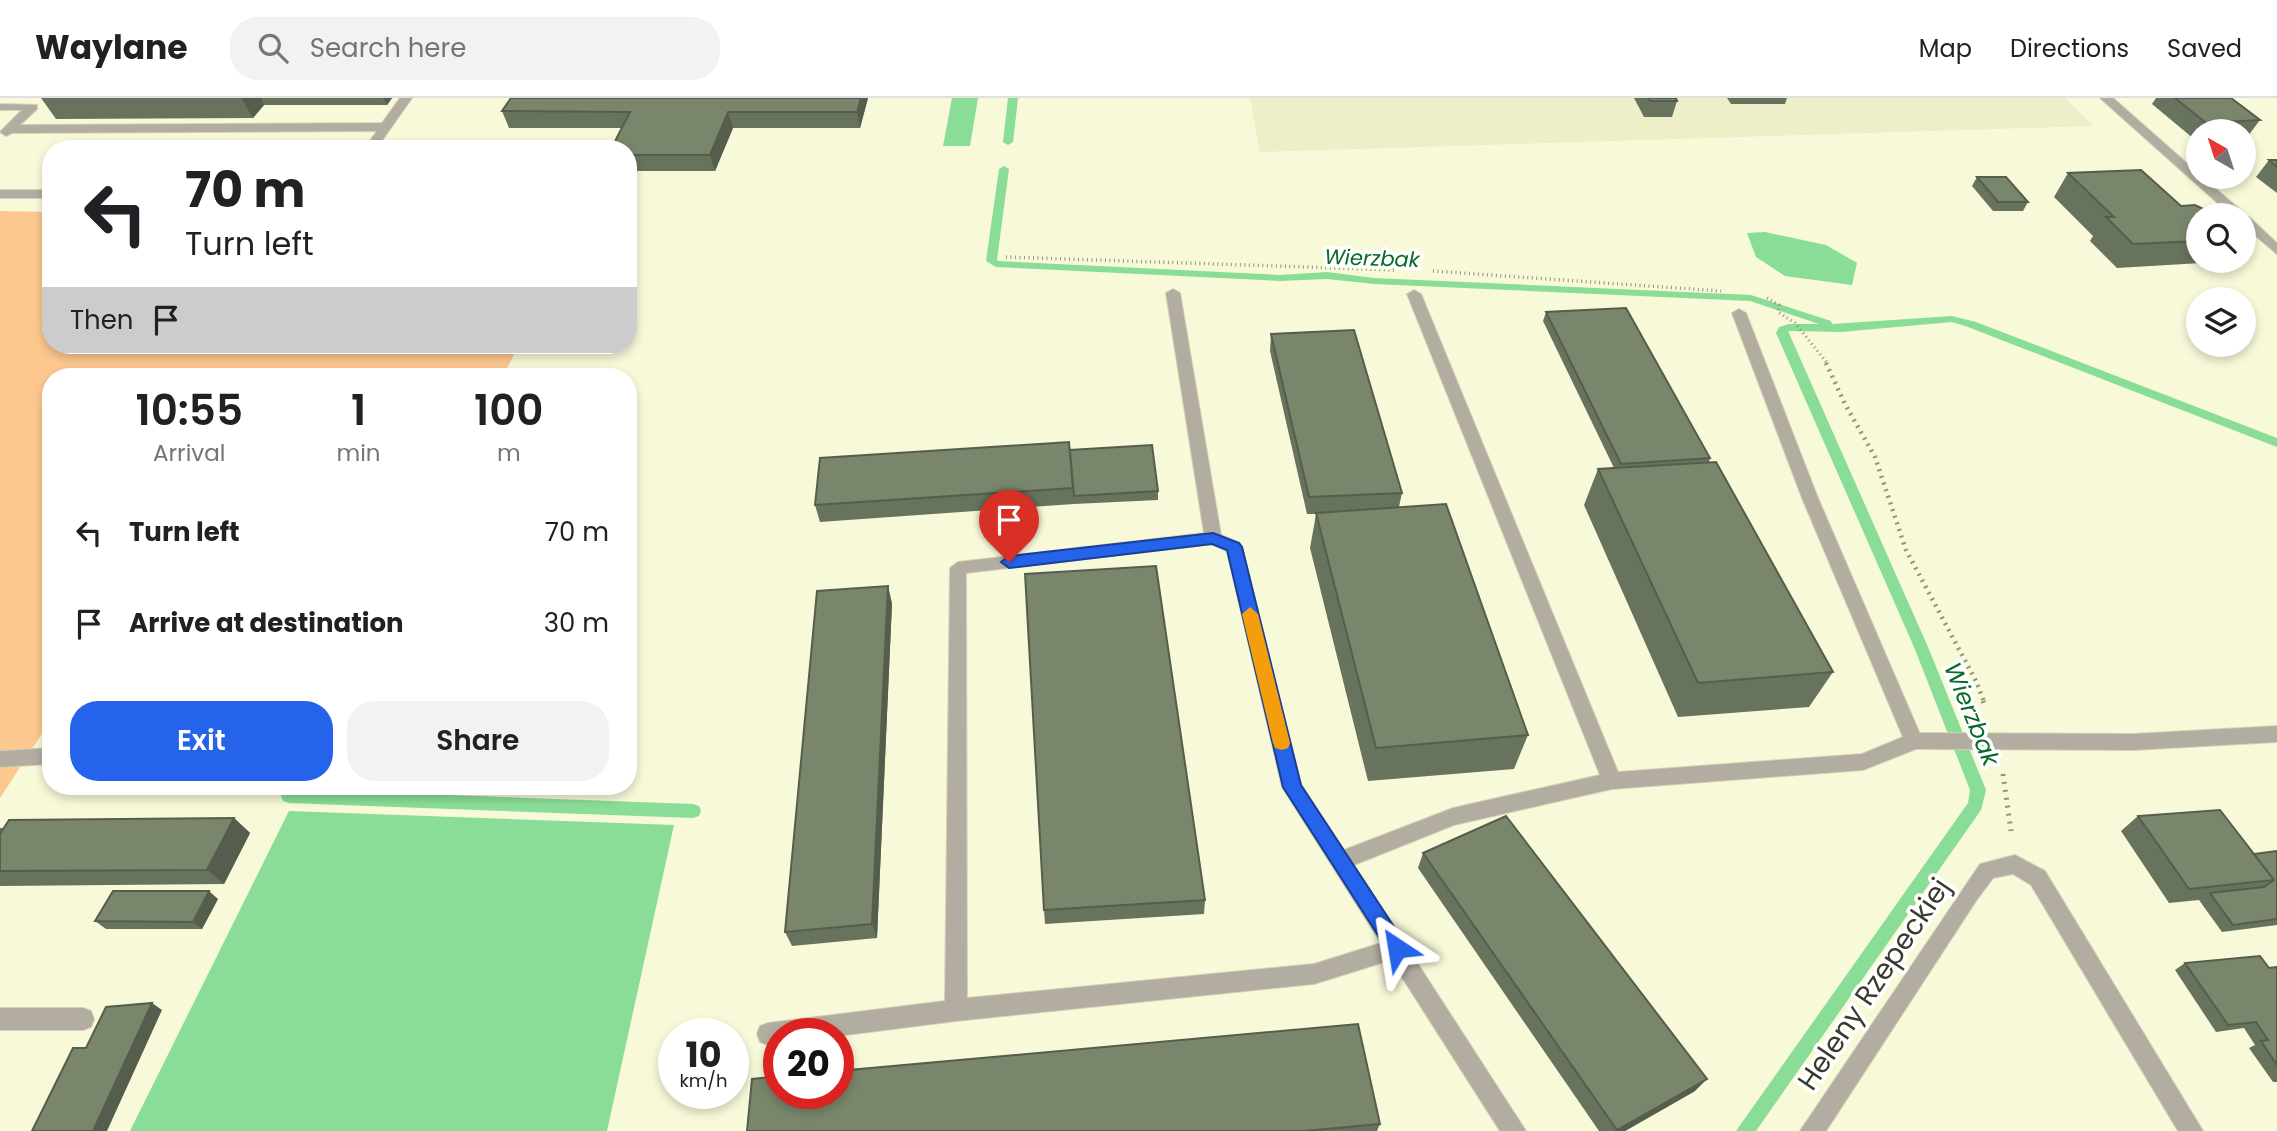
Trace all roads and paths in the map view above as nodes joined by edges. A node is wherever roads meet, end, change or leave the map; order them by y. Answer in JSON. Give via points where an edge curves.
{"nodes":[{"id":1,"x":44,"y":98,"type":"edge"},
{"id":2,"x":406,"y":98,"type":"edge"},
{"id":3,"x":2106,"y":98,"type":"edge"},
{"id":4,"x":0,"y":107,"type":"edge"},
{"id":5,"x":33,"y":107,"type":"junction"},
{"id":6,"x":385,"y":127,"type":"junction"},
{"id":7,"x":4,"y":133,"type":"edge"},
{"id":8,"x":376,"y":140,"type":"edge"},
{"id":9,"x":0,"y":194,"type":"edge"},
{"id":10,"x":42,"y":194,"type":"edge"},
{"id":11,"x":2224,"y":203,"type":"edge"},
{"id":12,"x":2256,"y":231,"type":"edge"},
{"id":13,"x":2277,"y":250,"type":"edge"},
{"id":14,"x":1173,"y":293,"type":"dead end"},
{"id":15,"x":1414,"y":294,"type":"dead end"},
{"id":16,"x":1778,"y":308,"type":"dead end"},
{"id":17,"x":1738,"y":313,"type":"dead end"},
{"id":18,"x":1213,"y":538,"type":"junction"},
{"id":19,"x":2277,"y":734,"type":"edge"},
{"id":20,"x":1914,"y":741,"type":"junction"},
{"id":21,"x":1996,"y":741,"type":"junction"},
{"id":22,"x":42,"y":757,"type":"edge"},
{"id":23,"x":0,"y":759,"type":"edge"},
{"id":24,"x":1612,"y":781,"type":"junction"},
{"id":25,"x":1339,"y":861,"type":"junction"},
{"id":26,"x":2015,"y":864,"type":"junction"},
{"id":27,"x":1397,"y":948,"type":"junction"},
{"id":28,"x":956,"y":1010,"type":"junction"},
{"id":29,"x":0,"y":1019,"type":"edge"},
{"id":30,"x":83,"y":1019,"type":"dead end"},
{"id":31,"x":854,"y":1023,"type":"edge"},
{"id":32,"x":1514,"y":1131,"type":"edge"},
{"id":33,"x":1812,"y":1131,"type":"edge"},
{"id":34,"x":2191,"y":1131,"type":"edge"}],
"edges":[{"from":1,"to":5,"type":"street"},
{"from":2,"to":6,"type":"street"},
{"from":3,"to":11,"type":"street"},
{"from":4,"to":5,"type":"street"},
{"from":5,"to":7,"type":"street"},
{"from":6,"to":7,"type":"street"},
{"from":6,"to":8,"type":"street"},
{"from":9,"to":10,"type":"street"},
{"from":12,"to":13,"type":"street"},
{"from":14,"to":18,"type":"street"},
{"from":15,"to":24,"type":"street"},
{"from":16,"to":21,"type":"path","via":[[1828,365],[1875,457],[1906,550],[1978,683]]},
{"from":17,"to":20,"type":"street","via":[[1810,498]]},
{"from":18,"to":25,"type":"street","via":[[1234,547],[1292,787]]},
{"from":18,"to":28,"type":"street","via":[[958,568]]},
{"from":19,"to":21,"type":"street","via":[[2133,742]]},
{"from":20,"to":21,"type":"street"},
{"from":20,"to":24,"type":"street","via":[[1863,762]]},
{"from":21,"to":26,"type":"path"},
{"from":22,"to":23,"type":"street"},
{"from":24,"to":25,"type":"street","via":[[1453,817]]},
{"from":25,"to":27,"type":"street"},
{"from":26,"to":33,"type":"street","name":"Heleny Rzepeckiej","via":[[1987,870]]},
{"from":26,"to":34,"type":"street","via":[[2038,878]]},
{"from":27,"to":28,"type":"street","via":[[1314,974]]},
{"from":27,"to":32,"type":"street"},
{"from":28,"to":31,"type":"street"},
{"from":29,"to":30,"type":"street"}]}
